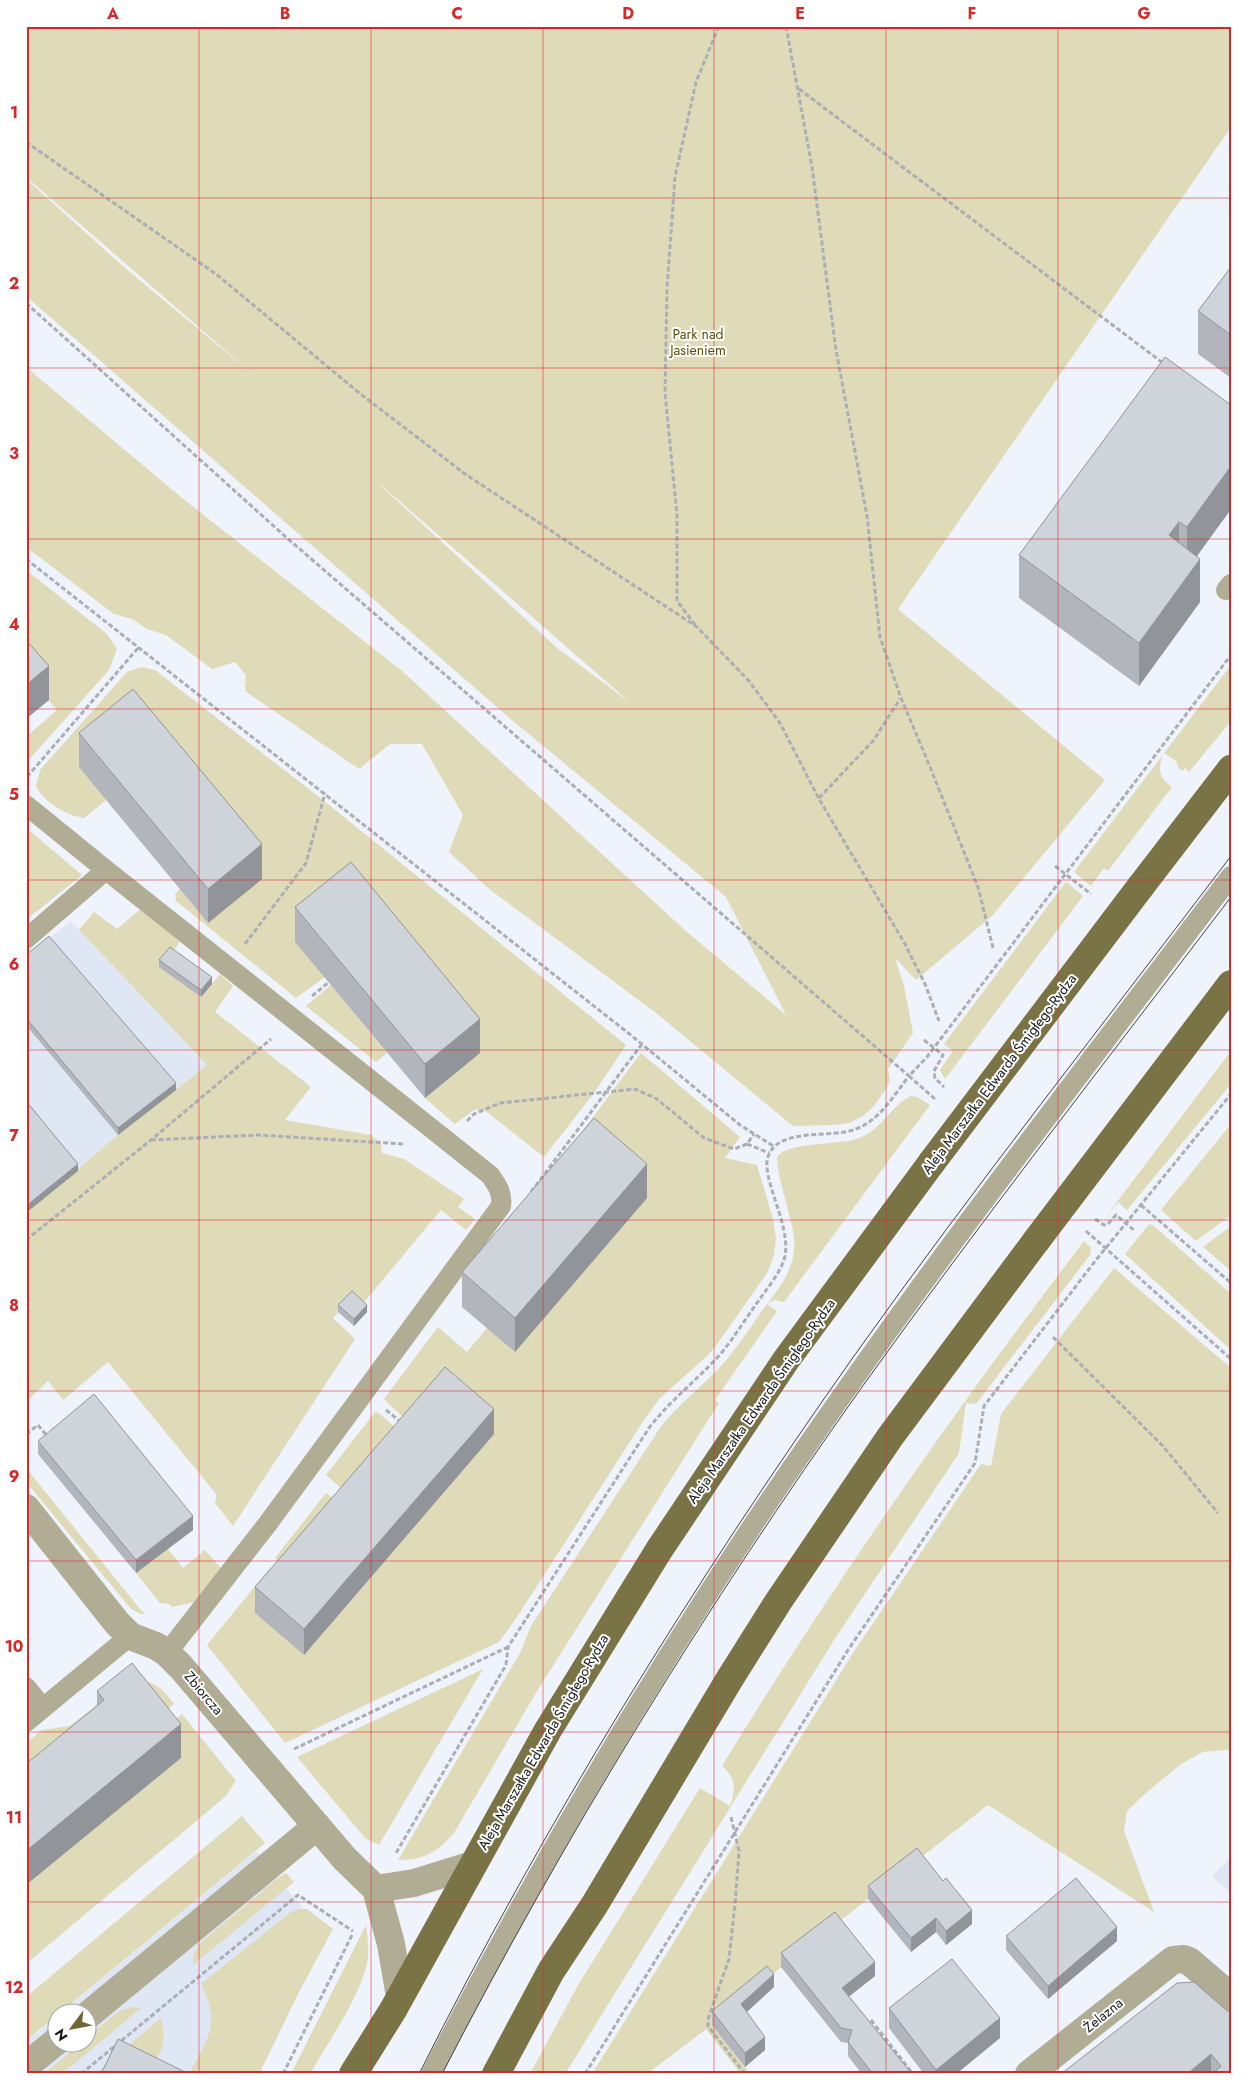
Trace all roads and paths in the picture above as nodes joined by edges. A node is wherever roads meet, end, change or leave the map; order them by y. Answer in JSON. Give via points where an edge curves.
{"nodes":[{"id":1,"x":719,"y":26,"type":"edge"},
{"id":2,"x":786,"y":26,"type":"edge"},
{"id":3,"x":798,"y":88,"type":"junction"},
{"id":4,"x":26,"y":142,"type":"edge"},
{"id":5,"x":26,"y":303,"type":"edge"},
{"id":6,"x":1169,"y":367,"type":"edge"},
{"id":7,"x":26,"y":559,"type":"edge"},
{"id":8,"x":696,"y":627,"type":"junction"},
{"id":9,"x":138,"y":648,"type":"junction"},
{"id":10,"x":1231,"y":655,"type":"edge"},
{"id":11,"x":901,"y":698,"type":"junction"},
{"id":12,"x":1231,"y":769,"type":"edge"},
{"id":13,"x":26,"y":777,"type":"edge"},
{"id":14,"x":325,"y":793,"type":"junction"},
{"id":15,"x":819,"y":798,"type":"junction"},
{"id":16,"x":26,"y":805,"type":"edge"},
{"id":17,"x":1055,"y":866,"type":"dead end"},
{"id":18,"x":106,"y":870,"type":"junction"},
{"id":19,"x":1065,"y":874,"type":"junction"},
{"id":20,"x":1231,"y":876,"type":"edge"},
{"id":21,"x":1091,"y":894,"type":"dead end"},
{"id":22,"x":26,"y":939,"type":"edge"},
{"id":23,"x":244,"y":946,"type":"dead end"},
{"id":24,"x":993,"y":948,"type":"dead end"},
{"id":25,"x":1231,"y":984,"type":"edge"},
{"id":26,"x":295,"y":1019,"type":"junction"},
{"id":27,"x":939,"y":1021,"type":"dead end"},
{"id":28,"x":924,"y":1040,"type":"dead end"},
{"id":29,"x":642,"y":1044,"type":"junction"},
{"id":30,"x":934,"y":1048,"type":"junction"},
{"id":31,"x":909,"y":1076,"type":"junction"},
{"id":32,"x":944,"y":1087,"type":"dead end"},
{"id":33,"x":1231,"y":1094,"type":"edge"},
{"id":34,"x":935,"y":1099,"type":"dead end"},
{"id":35,"x":747,"y":1144,"type":"dead end"},
{"id":36,"x":775,"y":1146,"type":"junction"},
{"id":37,"x":769,"y":1153,"type":"junction"},
{"id":38,"x":544,"y":1175,"type":"junction"},
{"id":39,"x":550,"y":1180,"type":"edge"},
{"id":40,"x":502,"y":1198,"type":"junction"},
{"id":41,"x":1140,"y":1205,"type":"junction"},
{"id":42,"x":1095,"y":1219,"type":"dead end"},
{"id":43,"x":1126,"y":1223,"type":"junction"},
{"id":44,"x":1085,"y":1231,"type":"dead end"},
{"id":45,"x":1136,"y":1231,"type":"dead end"},
{"id":46,"x":26,"y":1240,"type":"edge"},
{"id":47,"x":1106,"y":1248,"type":"junction"},
{"id":48,"x":1231,"y":1283,"type":"edge"},
{"id":49,"x":1053,"y":1337,"type":"dead end"},
{"id":50,"x":1231,"y":1359,"type":"edge"},
{"id":51,"x":384,"y":1407,"type":"dead end"},
{"id":52,"x":404,"y":1425,"type":"edge"},
{"id":53,"x":26,"y":1434,"type":"edge"},
{"id":54,"x":53,"y":1442,"type":"edge"},
{"id":55,"x":26,"y":1508,"type":"edge"},
{"id":56,"x":1218,"y":1513,"type":"dead end"},
{"id":57,"x":130,"y":1636,"type":"junction"},
{"id":58,"x":167,"y":1652,"type":"junction"},
{"id":59,"x":26,"y":1687,"type":"edge"},
{"id":60,"x":43,"y":1708,"type":"junction"},
{"id":61,"x":26,"y":1722,"type":"edge"},
{"id":62,"x":285,"y":1753,"type":"dead end"},
{"id":63,"x":731,"y":1816,"type":"dead end"},
{"id":64,"x":317,"y":1826,"type":"junction"},
{"id":65,"x":736,"y":1832,"type":"junction"},
{"id":66,"x":472,"y":1865,"type":"junction"},
{"id":67,"x":376,"y":1889,"type":"junction"},
{"id":68,"x":354,"y":1931,"type":"dead end"},
{"id":69,"x":400,"y":1997,"type":"junction"},
{"id":70,"x":1231,"y":1997,"type":"edge"},
{"id":71,"x":98,"y":2007,"type":"edge"},
{"id":72,"x":870,"y":2020,"type":"edge"},
{"id":73,"x":48,"y":2048,"type":"edge"},
{"id":74,"x":26,"y":2066,"type":"edge"},
{"id":75,"x":81,"y":2074,"type":"edge"},
{"id":76,"x":353,"y":2074,"type":"edge"},
{"id":77,"x":431,"y":2074,"type":"edge"},
{"id":78,"x":496,"y":2074,"type":"edge"},
{"id":79,"x":586,"y":2074,"type":"edge"},
{"id":80,"x":745,"y":2074,"type":"edge"},
{"id":81,"x":913,"y":2074,"type":"edge"},
{"id":82,"x":1029,"y":2074,"type":"edge"}],
"edges":[{"from":1,"to":8,"type":"path","via":[[696,82],[675,177],[668,288],[665,392],[677,515],[678,602]]},
{"from":2,"to":3,"type":"path"},
{"from":3,"to":6,"type":"path"},
{"from":3,"to":11,"type":"path","via":[[812,167],[836,350],[868,516],[880,637]]},
{"from":4,"to":8,"type":"path","via":[[216,274],[358,392],[465,474]]},
{"from":5,"to":31,"type":"path","via":[[287,538]]},
{"from":7,"to":9,"type":"path"},
{"from":8,"to":15,"type":"path","via":[[749,682],[780,723]]},
{"from":9,"to":13,"type":"path"},
{"from":9,"to":14,"type":"path"},
{"from":10,"to":19,"type":"path"},
{"from":11,"to":15,"type":"path","via":[[873,741]]},
{"from":11,"to":24,"type":"path","via":[[978,887]]},
{"from":12,"to":66,"type":"main road","name":"Aleja Marszałka Edwarda Śmigłego-Rydza","bridge":true,"via":[[786,1360],[670,1534],[548,1730]]},
{"from":14,"to":23,"type":"path","via":[[306,863]]},
{"from":14,"to":29,"type":"path"},
{"from":15,"to":27,"type":"path","via":[[906,944]]},
{"from":16,"to":18,"type":"lane"},
{"from":17,"to":19,"type":"path"},
{"from":18,"to":22,"type":"lane"},
{"from":18,"to":26,"type":"lane"},
{"from":19,"to":21,"type":"path"},
{"from":19,"to":30,"type":"path"},
{"from":20,"to":77,"type":"lane","via":[[903,1310],[764,1509],[663,1664],[552,1850]]},
{"from":25,"to":78,"type":"main road","bridge":true,"via":[[890,1437],[778,1602],[551,1971]]},
{"from":26,"to":40,"type":"lane","via":[[490,1175]]},
{"from":26,"to":46,"type":"path"},
{"from":28,"to":30,"type":"path"},
{"from":29,"to":36,"type":"path","via":[[740,1125]]},
{"from":29,"to":38,"type":"path"},
{"from":30,"to":31,"type":"path"},
{"from":30,"to":32,"type":"path","via":[[943,1055],[934,1071],[935,1078]]},
{"from":31,"to":34,"type":"path"},
{"from":31,"to":36,"type":"path","via":[[880,1112],[857,1129],[842,1134],[787,1138]]},
{"from":33,"to":41,"type":"path"},
{"from":35,"to":37,"type":"path"},
{"from":36,"to":37,"type":"path"},
{"from":37,"to":62,"type":"path","via":[[768,1172],[784,1225],[784,1260],[723,1351],[674,1398],[650,1428],[508,1647]]},
{"from":38,"to":39,"type":"path"},
{"from":38,"to":40,"type":"path","via":[[529,1195]]},
{"from":40,"to":58,"type":"lane","via":[[501,1206],[268,1522]]},
{"from":41,"to":43,"type":"path"},
{"from":41,"to":48,"type":"path"},
{"from":42,"to":43,"type":"path","via":[[1104,1225],[1116,1215]]},
{"from":43,"to":45,"type":"path"},
{"from":43,"to":47,"type":"path"},
{"from":44,"to":47,"type":"path"},
{"from":47,"to":50,"type":"path"},
{"from":47,"to":65,"type":"path","via":[[984,1406],[975,1463],[848,1650]]},
{"from":49,"to":56,"type":"path","via":[[1162,1445]]},
{"from":51,"to":52,"type":"path"},
{"from":53,"to":54,"type":"path","via":[[38,1425]]},
{"from":55,"to":57,"type":"street","name":"Zbiorcza"},
{"from":57,"to":58,"type":"street","name":"Zbiorcza"},
{"from":57,"to":60,"type":"lane"},
{"from":58,"to":64,"type":"street","name":"Zbiorcza"},
{"from":59,"to":60,"type":"lane"},
{"from":60,"to":61,"type":"lane"},
{"from":63,"to":65,"type":"path"},
{"from":64,"to":67,"type":"street","name":"Zbiorcza","via":[[344,1859]]},
{"from":64,"to":71,"type":"street"},
{"from":65,"to":79,"type":"path"},
{"from":65,"to":80,"type":"path","via":[[739,1851],[729,1959],[708,2026]]},
{"from":66,"to":67,"type":"street","via":[[414,1883]]},
{"from":66,"to":69,"type":"main road","name":"Aleja Marszałka Edwarda Śmigłego-Rydza"},
{"from":67,"to":69,"type":"street","via":[[391,1944]]},
{"from":68,"to":75,"type":"path","via":[[298,1895]]},
{"from":69,"to":76,"type":"main road","name":"Aleja Marszałka Edwarda Śmigłego-Rydza"},
{"from":70,"to":82,"type":"street","name":"Żelazna","via":[[1190,1961],[1178,1959],[1160,1969]]},
{"from":72,"to":81,"type":"path"},
{"from":73,"to":74,"type":"street"}]}
